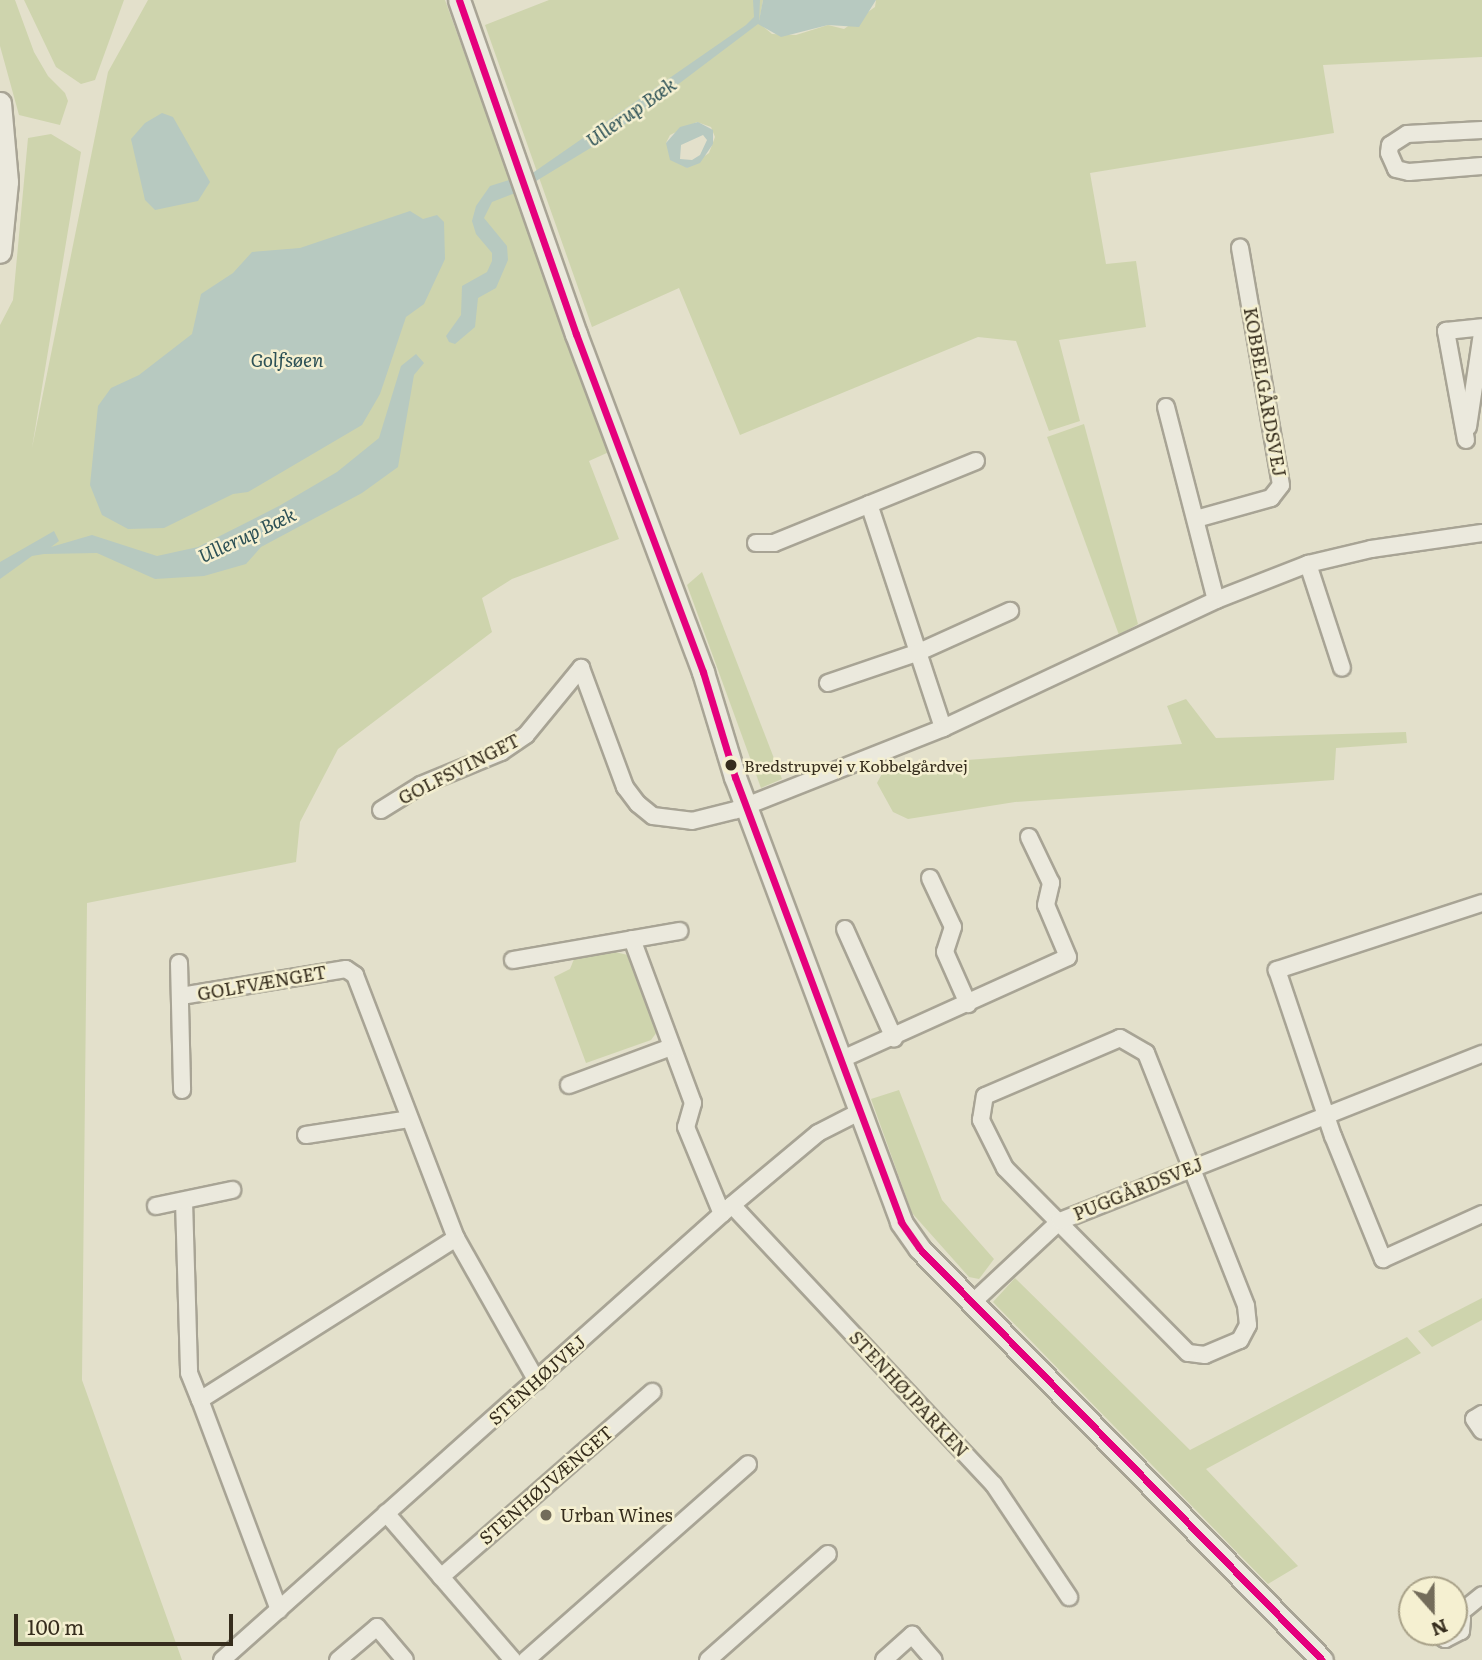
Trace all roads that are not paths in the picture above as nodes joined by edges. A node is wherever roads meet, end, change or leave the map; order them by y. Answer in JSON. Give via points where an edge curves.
{"nodes":[{"id":1,"x":459,"y":0,"type":"edge"},
{"id":2,"x":0,"y":103,"type":"edge"},
{"id":3,"x":1482,"y":130,"type":"edge"},
{"id":4,"x":1482,"y":166,"type":"edge"},
{"id":5,"x":1240,"y":248,"type":"dead end"},
{"id":6,"x":0,"y":252,"type":"edge"},
{"id":7,"x":1482,"y":327,"type":"edge"},
{"id":8,"x":1482,"y":333,"type":"edge"},
{"id":9,"x":1166,"y":407,"type":"dead end"},
{"id":10,"x":976,"y":461,"type":"dead end"},
{"id":11,"x":869,"y":503,"type":"junction"},
{"id":12,"x":1196,"y":519,"type":"junction"},
{"id":13,"x":1482,"y":533,"type":"edge"},
{"id":14,"x":756,"y":543,"type":"dead end"},
{"id":15,"x":1308,"y":564,"type":"junction"},
{"id":16,"x":1216,"y":600,"type":"junction"},
{"id":17,"x":1010,"y":611,"type":"dead end"},
{"id":18,"x":919,"y":652,"type":"junction"},
{"id":19,"x":1342,"y":668,"type":"dead end"},
{"id":20,"x":828,"y":683,"type":"dead end"},
{"id":21,"x":943,"y":728,"type":"junction"},
{"id":22,"x":746,"y":807,"type":"junction"},
{"id":23,"x":381,"y":810,"type":"dead end"},
{"id":24,"x":1029,"y":837,"type":"dead end"},
{"id":25,"x":930,"y":878,"type":"dead end"},
{"id":26,"x":1482,"y":903,"type":"edge"},
{"id":27,"x":845,"y":929,"type":"dead end"},
{"id":28,"x":679,"y":931,"type":"dead end"},
{"id":29,"x":632,"y":939,"type":"junction"},
{"id":30,"x":513,"y":960,"type":"dead end"},
{"id":31,"x":179,"y":963,"type":"dead end"},
{"id":32,"x":181,"y":996,"type":"junction"},
{"id":33,"x":968,"y":1004,"type":"junction"},
{"id":34,"x":894,"y":1038,"type":"junction"},
{"id":35,"x":671,"y":1047,"type":"junction"},
{"id":36,"x":1482,"y":1054,"type":"edge"},
{"id":37,"x":840,"y":1060,"type":"junction"},
{"id":38,"x":569,"y":1086,"type":"dead end"},
{"id":39,"x":181,"y":1090,"type":"dead end"},
{"id":40,"x":859,"y":1112,"type":"junction"},
{"id":41,"x":1328,"y":1114,"type":"junction"},
{"id":42,"x":409,"y":1119,"type":"junction"},
{"id":43,"x":306,"y":1135,"type":"dead end"},
{"id":44,"x":1191,"y":1168,"type":"junction"},
{"id":45,"x":232,"y":1190,"type":"dead end"},
{"id":46,"x":184,"y":1201,"type":"junction"},
{"id":47,"x":156,"y":1206,"type":"dead end"},
{"id":48,"x":727,"y":1209,"type":"junction"},
{"id":49,"x":1482,"y":1214,"type":"edge"},
{"id":50,"x":1060,"y":1221,"type":"junction"},
{"id":51,"x":456,"y":1238,"type":"junction"},
{"id":52,"x":972,"y":1303,"type":"junction"},
{"id":53,"x":537,"y":1381,"type":"junction"},
{"id":54,"x":652,"y":1392,"type":"dead end"},
{"id":55,"x":200,"y":1400,"type":"junction"},
{"id":56,"x":1482,"y":1414,"type":"edge"},
{"id":57,"x":1482,"y":1431,"type":"edge"},
{"id":58,"x":748,"y":1464,"type":"dead end"},
{"id":59,"x":386,"y":1513,"type":"junction"},
{"id":60,"x":828,"y":1554,"type":"dead end"},
{"id":61,"x":441,"y":1577,"type":"junction"},
{"id":62,"x":1069,"y":1597,"type":"dead end"},
{"id":63,"x":279,"y":1611,"type":"junction"},
{"id":64,"x":222,"y":1660,"type":"edge"},
{"id":65,"x":338,"y":1660,"type":"edge"},
{"id":66,"x":405,"y":1660,"type":"edge"},
{"id":67,"x":513,"y":1660,"type":"edge"},
{"id":68,"x":526,"y":1660,"type":"edge"},
{"id":69,"x":708,"y":1660,"type":"edge"},
{"id":70,"x":884,"y":1660,"type":"edge"},
{"id":71,"x":934,"y":1660,"type":"edge"},
{"id":72,"x":1322,"y":1660,"type":"edge"}],
"edges":[{"from":1,"to":22,"type":"street","via":[[576,334],[703,672]]},
{"from":2,"to":6,"type":"street","via":[[6,182]]},
{"from":3,"to":4,"type":"street","via":[[1407,134],[1390,145],[1389,153],[1396,169],[1409,172]]},
{"from":5,"to":12,"type":"street","name":"KOBBELGÅRDSVEJ","via":[[1281,485],[1271,498]]},
{"from":7,"to":8,"type":"street","via":[[1446,331],[1466,440]]},
{"from":9,"to":12,"type":"street"},
{"from":10,"to":11,"type":"street"},
{"from":11,"to":14,"type":"street","via":[[775,543]]},
{"from":11,"to":18,"type":"street"},
{"from":12,"to":16,"type":"street"},
{"from":13,"to":15,"type":"street","via":[[1371,549]]},
{"from":15,"to":16,"type":"street"},
{"from":15,"to":19,"type":"street"},
{"from":16,"to":21,"type":"street"},
{"from":17,"to":18,"type":"street"},
{"from":18,"to":20,"type":"street"},
{"from":18,"to":21,"type":"street"},
{"from":21,"to":22,"type":"street"},
{"from":22,"to":23,"type":"street","name":"GOLFSVINGET","via":[[677,822],[653,816],[638,804],[625,787],[581,668],[526,735],[500,752],[421,785]]},
{"from":22,"to":37,"type":"street"},
{"from":24,"to":33,"type":"street","via":[[1051,883],[1046,905],[1068,957]]},
{"from":25,"to":33,"type":"street","via":[[953,927],[945,952]]},
{"from":26,"to":41,"type":"street","via":[[1277,970]]},
{"from":27,"to":34,"type":"street"},
{"from":28,"to":29,"type":"street"},
{"from":29,"to":30,"type":"street"},
{"from":29,"to":35,"type":"street"},
{"from":31,"to":32,"type":"street","name":"GOLFVÆNGET"},
{"from":32,"to":39,"type":"street","name":"GOLFVÆNGET"},
{"from":32,"to":42,"type":"street","name":"GOLFVÆNGET","via":[[346,969],[355,975]]},
{"from":33,"to":34,"type":"street"},
{"from":34,"to":37,"type":"street"},
{"from":35,"to":38,"type":"street"},
{"from":35,"to":48,"type":"street","via":[[693,1103],[686,1128]]},
{"from":36,"to":41,"type":"street","name":"PUGGÅRDSVEJ"},
{"from":37,"to":40,"type":"street"},
{"from":40,"to":48,"type":"street","name":"STENHØJVEJ","via":[[818,1133]]},
{"from":40,"to":52,"type":"street","via":[[901,1222],[919,1248]]},
{"from":41,"to":44,"type":"street","name":"PUGGÅRDSVEJ"},
{"from":41,"to":49,"type":"street","via":[[1383,1259]]},
{"from":42,"to":43,"type":"street"},
{"from":42,"to":51,"type":"street","name":"GOLFVÆNGET"},
{"from":44,"to":50,"type":"street","name":"PUGGÅRDSVEJ"},
{"from":44,"to":50,"type":"street","via":[[1246,1306],[1248,1325],[1240,1340],[1228,1348],[1205,1355],[1188,1353]]},
{"from":44,"to":50,"type":"street","via":[[1146,1053],[1120,1038],[985,1096],[981,1120],[996,1153]]},
{"from":45,"to":46,"type":"street"},
{"from":46,"to":47,"type":"street"},
{"from":46,"to":55,"type":"street","via":[[189,1373]]},
{"from":48,"to":53,"type":"street","name":"STENHØJVEJ"},
{"from":48,"to":62,"type":"street","name":"STENHØJPARKEN","via":[[994,1485]]},
{"from":50,"to":52,"type":"street","name":"PUGGÅRDSVEJ"},
{"from":51,"to":53,"type":"street","name":"GOLFVÆNGET"},
{"from":51,"to":55,"type":"street"},
{"from":52,"to":72,"type":"street"},
{"from":53,"to":59,"type":"street","name":"STENHØJVEJ"},
{"from":54,"to":61,"type":"street","name":"STENHØJVÆNGET"},
{"from":55,"to":63,"type":"street"},
{"from":56,"to":57,"type":"street","via":[[1474,1419]]},
{"from":58,"to":68,"type":"street"},
{"from":59,"to":61,"type":"street"},
{"from":59,"to":63,"type":"street","name":"STENHØJVEJ"},
{"from":60,"to":69,"type":"street"},
{"from":61,"to":67,"type":"street"},
{"from":63,"to":64,"type":"street","name":"STENHØJVEJ"},
{"from":65,"to":66,"type":"street","via":[[377,1627]]},
{"from":70,"to":71,"type":"street","via":[[912,1635]]}]}
